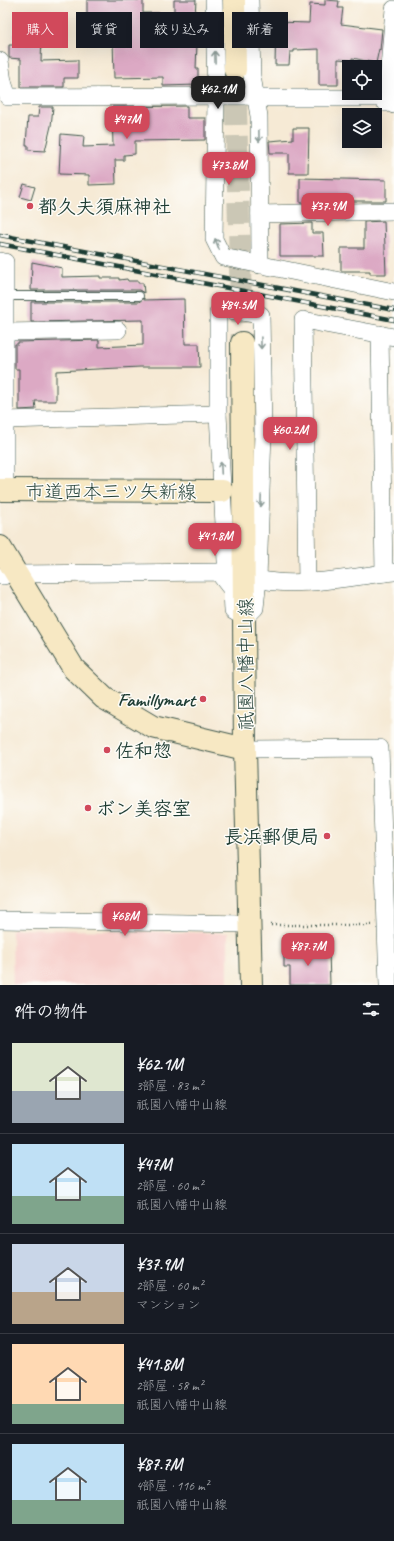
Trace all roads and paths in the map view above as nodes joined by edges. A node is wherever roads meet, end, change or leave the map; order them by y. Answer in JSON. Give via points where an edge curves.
{"nodes":[{"id":1,"x":214,"y":0,"type":"edge"},
{"id":2,"x":234,"y":0,"type":"edge"},
{"id":3,"x":250,"y":0,"type":"edge"},
{"id":4,"x":394,"y":9,"type":"edge"},
{"id":5,"x":0,"y":61,"type":"edge"},
{"id":6,"x":235,"y":70,"type":"tunnel mouth"},
{"id":7,"x":1,"y":82,"type":"edge"},
{"id":8,"x":236,"y":96,"type":"junction"},
{"id":9,"x":390,"y":104,"type":"edge"},
{"id":10,"x":394,"y":211,"type":"edge"},
{"id":11,"x":260,"y":214,"type":"junction"},
{"id":12,"x":0,"y":261,"type":"edge"},
{"id":13,"x":260,"y":265,"type":"junction"},
{"id":14,"x":394,"y":292,"type":"edge"},
{"id":15,"x":5,"y":296,"type":"junction"},
{"id":16,"x":139,"y":296,"type":"dead end"},
{"id":17,"x":118,"y":330,"type":"dead end"},
{"id":18,"x":4,"y":332,"type":"junction"},
{"id":19,"x":387,"y":335,"type":"edge"},
{"id":20,"x":242,"y":343,"type":"tunnel mouth"},
{"id":21,"x":218,"y":414,"type":"junction"},
{"id":22,"x":5,"y":420,"type":"junction"},
{"id":23,"x":3,"y":490,"type":"edge"},
{"id":24,"x":222,"y":491,"type":"junction"},
{"id":25,"x":0,"y":547,"type":"edge"},
{"id":26,"x":389,"y":573,"type":"edge"},
{"id":27,"x":7,"y":575,"type":"edge"},
{"id":28,"x":258,"y":579,"type":"junction"},
{"id":29,"x":307,"y":582,"type":"junction"},
{"id":30,"x":232,"y":590,"type":"junction"},
{"id":31,"x":245,"y":618,"type":"junction"},
{"id":32,"x":245,"y":749,"type":"junction"},
{"id":33,"x":0,"y":920,"type":"edge"},
{"id":34,"x":260,"y":924,"type":"junction"},
{"id":35,"x":389,"y":936,"type":"edge"},
{"id":36,"x":251,"y":985,"type":"edge"},
{"id":37,"x":388,"y":985,"type":"edge"}],
"edges":[{"from":8,"to":1,"type":"street","one_way":true},
{"from":2,"to":6,"type":"main road"},
{"from":3,"to":8,"type":"street","via":[[252,76]]},
{"from":4,"to":9,"type":"street"},
{"from":5,"to":7,"type":"street"},
{"from":7,"to":8,"type":"street","via":[[8,98]]},
{"from":8,"to":9,"type":"street","via":[[379,98]]},
{"from":8,"to":11,"type":"street","one_way":true,"via":[[259,116]]},
{"from":13,"to":8,"type":"street","one_way":true,"via":[[222,257],[214,240]]},
{"from":10,"to":11,"type":"street"},
{"from":11,"to":13,"type":"street"},
{"from":12,"to":15,"type":"street","via":[[5,262]]},
{"from":13,"to":14,"type":"street"},
{"from":15,"to":16,"type":"lane"},
{"from":15,"to":18,"type":"street"},
{"from":17,"to":18,"type":"street"},
{"from":18,"to":22,"type":"street"},
{"from":19,"to":26,"type":"street"},
{"from":19,"to":29,"type":"street","via":[[303,320]]},
{"from":20,"to":31,"type":"main road","name":"祇園八幡中山線"},
{"from":21,"to":22,"type":"street"},
{"from":24,"to":21,"type":"street","one_way":true},
{"from":21,"to":28,"type":"street","one_way":true,"via":[[218,313],[224,309],[261,315],[263,433]]},
{"from":22,"to":23,"type":"street"},
{"from":23,"to":24,"type":"main road","name":"市道西本三ツ矢新線"},
{"from":24,"to":30,"type":"street","via":[[226,562]]},
{"from":25,"to":27,"type":"main road"},
{"from":26,"to":29,"type":"street"},
{"from":27,"to":30,"type":"street","via":[[218,572]]},
{"from":27,"to":32,"type":"main road","via":[[74,669],[104,698],[153,727]]},
{"from":28,"to":29,"type":"street","via":[[268,582]]},
{"from":28,"to":31,"type":"street","via":[[255,608]]},
{"from":30,"to":31,"type":"street","via":[[233,611]]},
{"from":31,"to":32,"type":"main road","name":"祇園八幡中山線"},
{"from":32,"to":34,"type":"main road","name":"祇園八幡中山線"},
{"from":32,"to":35,"type":"street","via":[[380,748]]},
{"from":33,"to":34,"type":"street"},
{"from":34,"to":35,"type":"path"},
{"from":34,"to":36,"type":"main road","name":"祇園八幡中山線"},
{"from":35,"to":37,"type":"street"}]}
